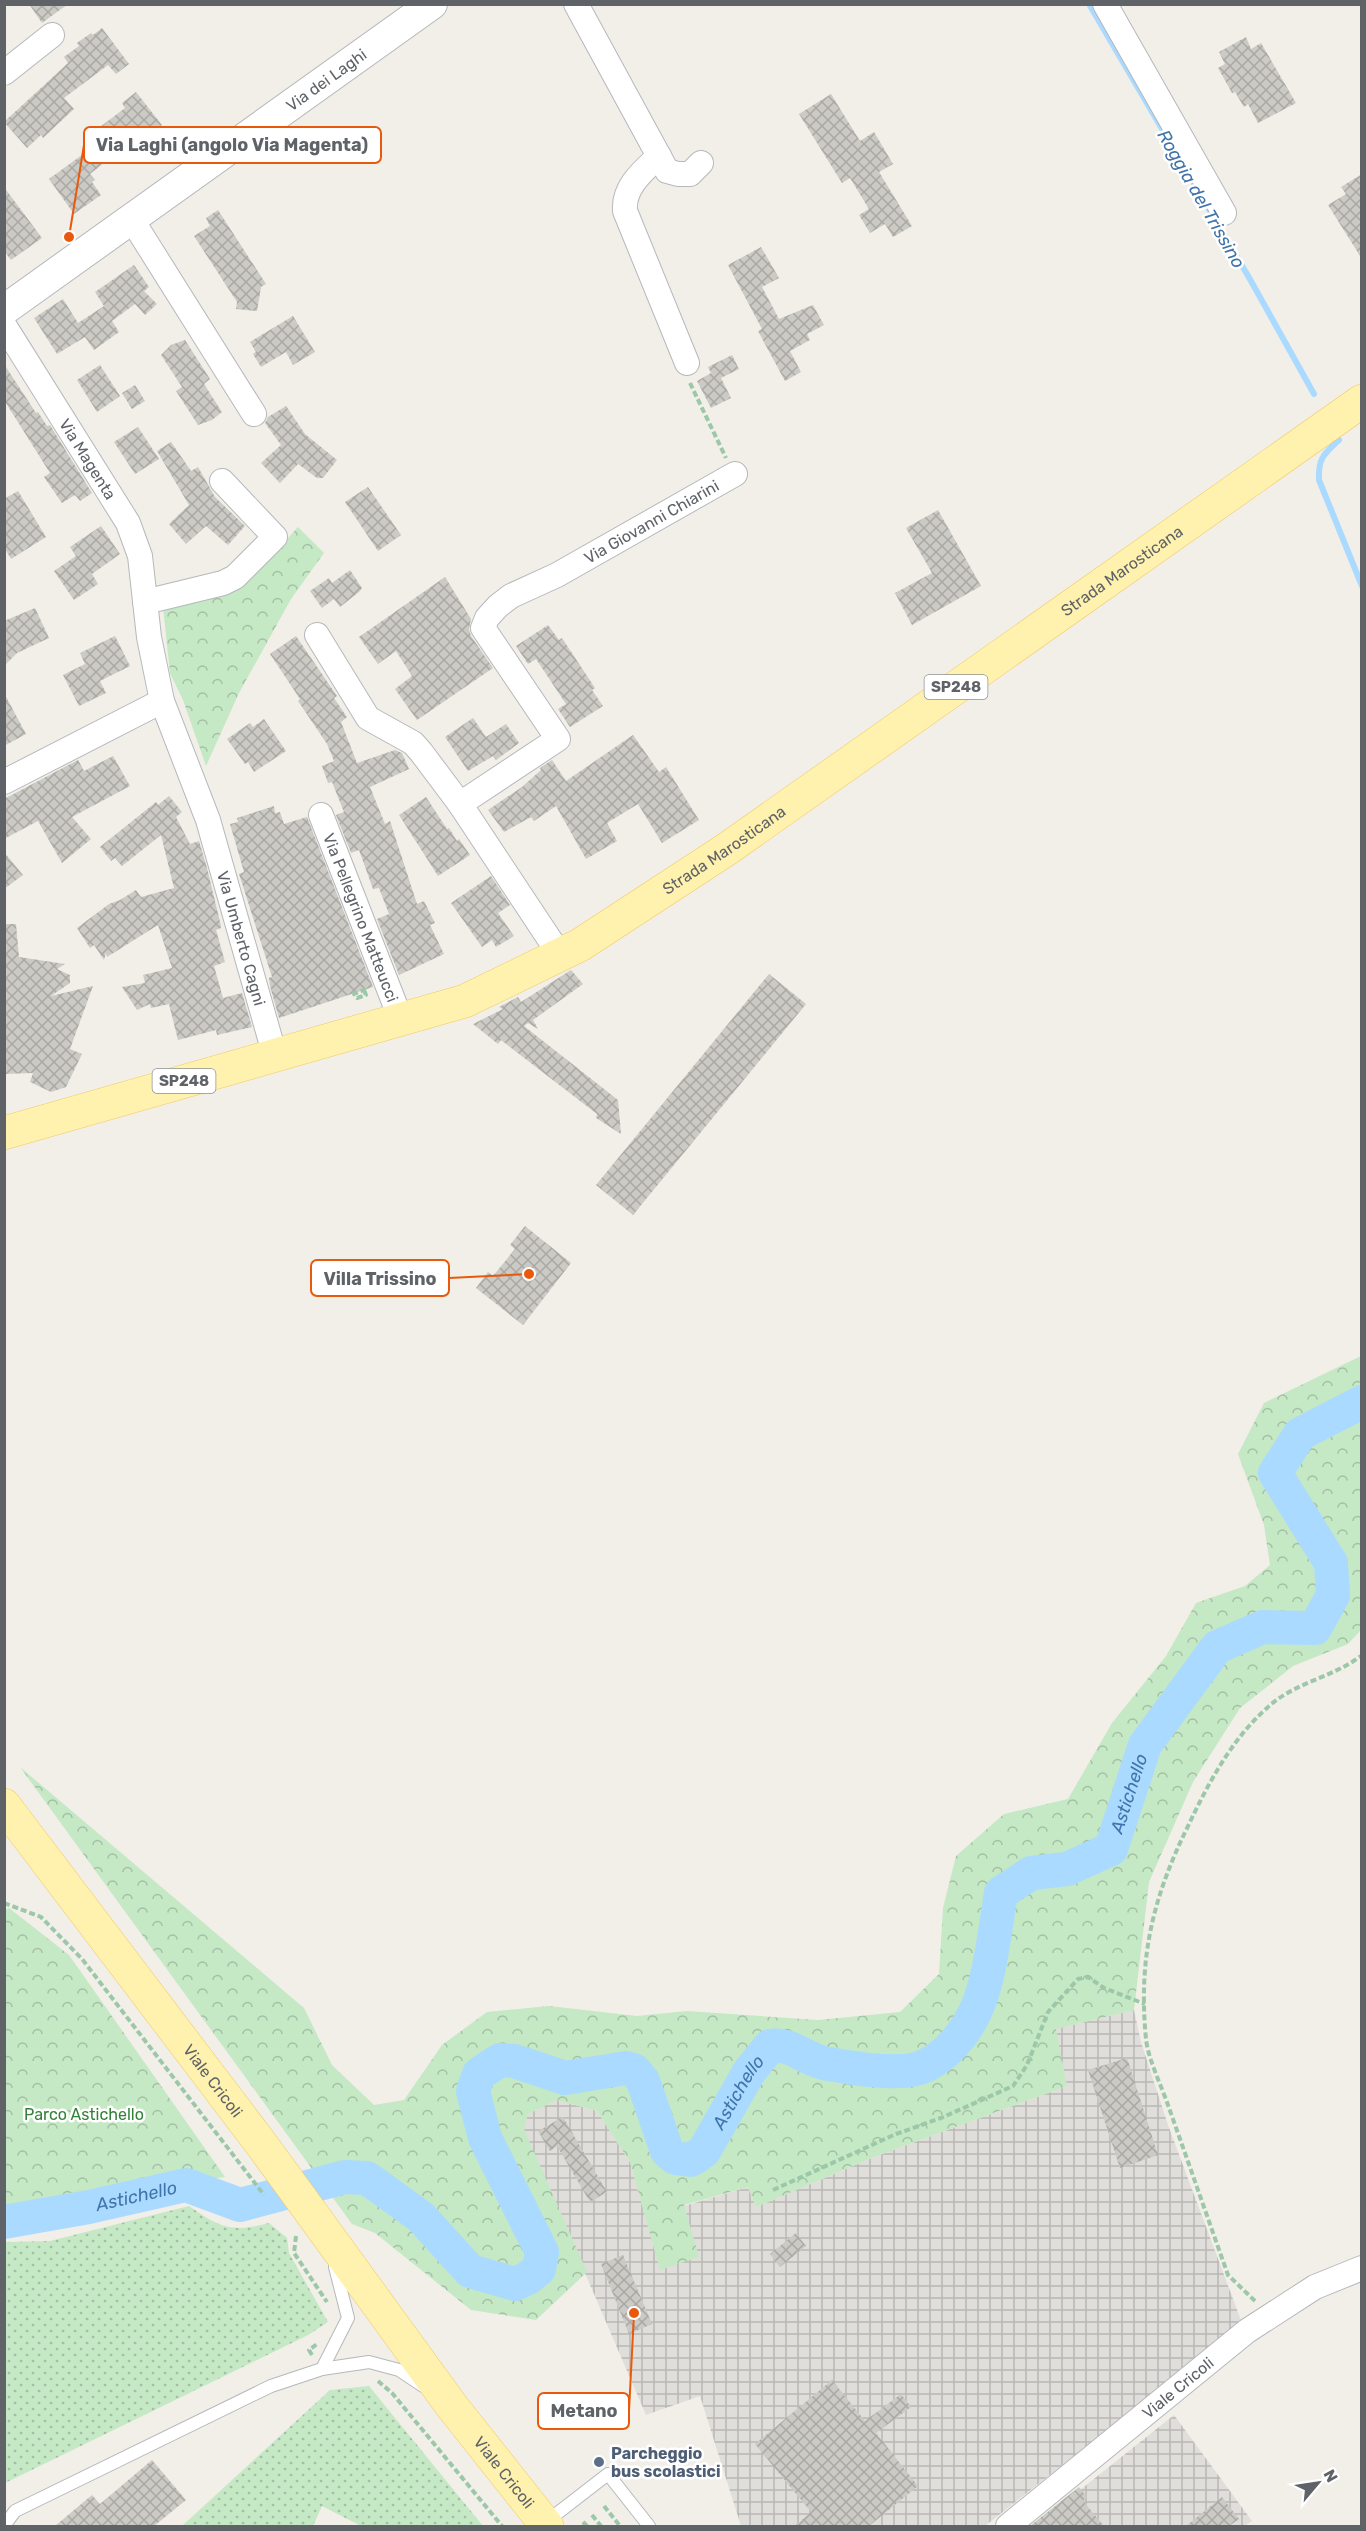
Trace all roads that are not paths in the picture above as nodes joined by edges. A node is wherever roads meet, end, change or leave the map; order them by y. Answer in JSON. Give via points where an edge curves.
{"nodes":[{"id":1,"x":432,"y":4,"type":"edge"},
{"id":2,"x":576,"y":4,"type":"edge"},
{"id":3,"x":1105,"y":4,"type":"edge"},
{"id":4,"x":52,"y":35,"type":"dead end"},
{"id":5,"x":4,"y":73,"type":"edge"},
{"id":6,"x":659,"y":156,"type":"junction"},
{"id":7,"x":701,"y":163,"type":"dead end"},
{"id":8,"x":1224,"y":213,"type":"dead end"},
{"id":9,"x":132,"y":220,"type":"junction"},
{"id":10,"x":4,"y":310,"type":"edge"},
{"id":11,"x":4,"y":325,"type":"edge"},
{"id":12,"x":687,"y":363,"type":"road end"},
{"id":13,"x":1362,"y":401,"type":"edge"},
{"id":14,"x":254,"y":414,"type":"dead end"},
{"id":15,"x":735,"y":474,"type":"road end"},
{"id":16,"x":222,"y":481,"type":"dead end"},
{"id":17,"x":145,"y":602,"type":"junction"},
{"id":18,"x":317,"y":635,"type":"dead end"},
{"id":19,"x":162,"y":701,"type":"junction"},
{"id":20,"x":4,"y":782,"type":"edge"},
{"id":21,"x":460,"y":804,"type":"junction"},
{"id":22,"x":321,"y":815,"type":"dead end"},
{"id":23,"x":560,"y":955,"type":"junction"},
{"id":24,"x":401,"y":1020,"type":"junction"},
{"id":25,"x":275,"y":1056,"type":"junction"},
{"id":26,"x":4,"y":1134,"type":"edge"},
{"id":27,"x":4,"y":1806,"type":"edge"},
{"id":28,"x":305,"y":2218,"type":"junction"},
{"id":29,"x":335,"y":2267,"type":"junction"},
{"id":30,"x":1362,"y":2268,"type":"edge"},
{"id":31,"x":420,"y":2359,"type":"junction"},
{"id":32,"x":322,"y":2369,"type":"junction"},
{"id":33,"x":451,"y":2405,"type":"junction"},
{"id":34,"x":546,"y":2525,"type":"edge"},
{"id":35,"x":4,"y":2526,"type":"edge"},
{"id":36,"x":649,"y":2526,"type":"edge"},
{"id":37,"x":1008,"y":2526,"type":"edge"}],
"edges":[{"from":1,"to":9,"type":"street","name":"Via dei Laghi"},
{"from":2,"to":6,"type":"street"},
{"from":3,"to":8,"type":"street"},
{"from":4,"to":5,"type":"street"},
{"from":6,"to":7,"type":"street","via":[[667,171],[678,174],[690,174]]},
{"from":6,"to":12,"type":"street","via":[[631,186],[624,199],[625,211]]},
{"from":9,"to":10,"type":"street","name":"Via dei Laghi"},
{"from":9,"to":14,"type":"street"},
{"from":11,"to":17,"type":"street","name":"Via Magenta","via":[[128,523],[140,556]]},
{"from":13,"to":23,"type":"main road","name":"Strada Marosticana","number":"SP248","via":[[727,849]]},
{"from":15,"to":21,"type":"street","name":"Via Giovanni Chiarini","via":[[557,575],[511,596],[487,618],[483,628],[558,739]]},
{"from":16,"to":17,"type":"street","via":[[275,537],[235,577],[223,583]]},
{"from":17,"to":19,"type":"street","name":"Via Magenta"},
{"from":18,"to":21,"type":"street","via":[[368,718],[413,743]]},
{"from":19,"to":20,"type":"street"},
{"from":19,"to":25,"type":"street","name":"Via Umberto Cagni","via":[[208,820]]},
{"from":21,"to":23,"type":"street"},
{"from":22,"to":24,"type":"street","name":"Via Pellegrino Matteucci"},
{"from":23,"to":24,"type":"main road","name":"Strada Marosticana","number":"SP248","via":[[465,1001]]},
{"from":24,"to":25,"type":"main road","name":"Strada Marosticana","number":"SP248"},
{"from":25,"to":26,"type":"main road","name":"Strada Marosticana","number":"SP248"},
{"from":27,"to":28,"type":"main road","name":"Viale Cricoli","via":[[252,2157]]},
{"from":28,"to":29,"type":"main road","name":"Viale Cricoli"},
{"from":28,"to":31,"type":"main road","name":"Viale Cricoli"},
{"from":29,"to":31,"type":"main road","name":"Viale Cricoli"},
{"from":29,"to":32,"type":"lane","via":[[348,2318]]},
{"from":30,"to":37,"type":"street","name":"Viale Cricoli","via":[[1315,2287],[1247,2331]]},
{"from":31,"to":33,"type":"main road","name":"Viale Cricoli"},
{"from":32,"to":33,"type":"lane","via":[[369,2362],[389,2367]]},
{"from":32,"to":35,"type":"lane","via":[[271,2386],[15,2511]]},
{"from":33,"to":34,"type":"main road","name":"Viale Cricoli"},
{"from":34,"to":36,"type":"lane","via":[[608,2474]]}]}
